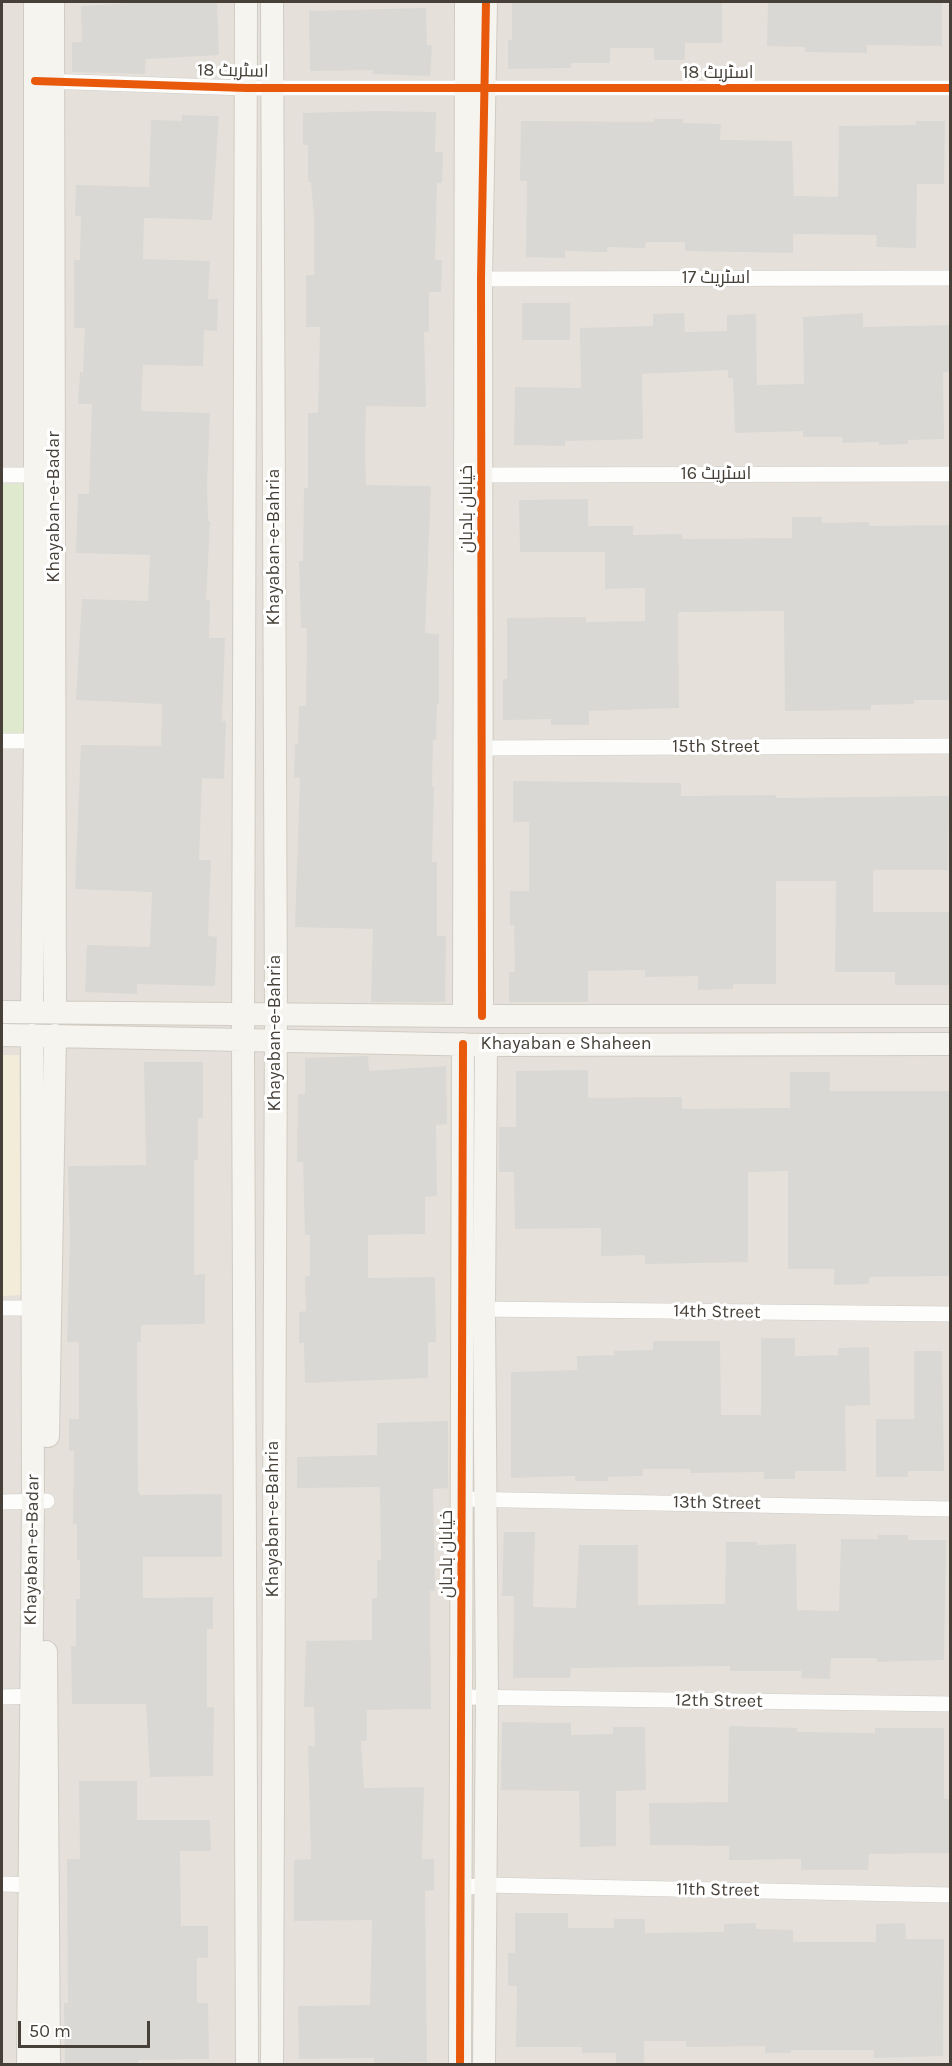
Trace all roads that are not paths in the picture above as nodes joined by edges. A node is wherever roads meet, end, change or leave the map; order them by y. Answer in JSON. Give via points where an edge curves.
{"nodes":[{"id":1,"x":35,"y":2,"type":"edge"},
{"id":2,"x":52,"y":2,"type":"edge"},
{"id":3,"x":246,"y":2,"type":"edge"},
{"id":4,"x":272,"y":2,"type":"edge"},
{"id":5,"x":466,"y":2,"type":"edge"},
{"id":6,"x":486,"y":2,"type":"edge"},
{"id":7,"x":44,"y":81,"type":"junction"},
{"id":8,"x":272,"y":87,"type":"junction"},
{"id":9,"x":246,"y":88,"type":"junction"},
{"id":10,"x":951,"y":88,"type":"edge"},
{"id":11,"x":476,"y":89,"type":"junction"},
{"id":12,"x":474,"y":278,"type":"junction"},
{"id":13,"x":951,"y":278,"type":"edge"},
{"id":14,"x":951,"y":474,"type":"edge"},
{"id":15,"x":2,"y":475,"type":"edge"},
{"id":16,"x":44,"y":475,"type":"junction"},
{"id":17,"x":473,"y":475,"type":"junction"},
{"id":18,"x":2,"y":741,"type":"edge"},
{"id":19,"x":45,"y":741,"type":"junction"},
{"id":20,"x":951,"y":746,"type":"edge"},
{"id":21,"x":473,"y":748,"type":"junction"},
{"id":22,"x":2,"y":1012,"type":"edge"},
{"id":23,"x":32,"y":1012,"type":"junction"},
{"id":24,"x":55,"y":1012,"type":"junction"},
{"id":25,"x":276,"y":1013,"type":"junction"},
{"id":26,"x":243,"y":1014,"type":"junction"},
{"id":27,"x":473,"y":1016,"type":"junction"},
{"id":28,"x":951,"y":1016,"type":"edge"},
{"id":29,"x":2,"y":1035,"type":"edge"},
{"id":30,"x":32,"y":1035,"type":"junction"},
{"id":31,"x":55,"y":1035,"type":"junction"},
{"id":32,"x":243,"y":1041,"type":"junction"},
{"id":33,"x":274,"y":1042,"type":"junction"},
{"id":34,"x":463,"y":1044,"type":"junction"},
{"id":35,"x":951,"y":1044,"type":"edge"},
{"id":36,"x":486,"y":1045,"type":"junction"},
{"id":37,"x":2,"y":1308,"type":"edge"},
{"id":38,"x":41,"y":1308,"type":"junction"},
{"id":39,"x":473,"y":1309,"type":"junction"},
{"id":40,"x":951,"y":1314,"type":"edge"},
{"id":41,"x":473,"y":1498,"type":"junction"},
{"id":42,"x":2,"y":1502,"type":"edge"},
{"id":43,"x":40,"y":1502,"type":"junction"},
{"id":44,"x":951,"y":1509,"type":"edge"},
{"id":45,"x":38,"y":1696,"type":"junction"},
{"id":46,"x":2,"y":1697,"type":"edge"},
{"id":47,"x":462,"y":1697,"type":"junction"},
{"id":48,"x":487,"y":1697,"type":"junction"},
{"id":49,"x":951,"y":1704,"type":"edge"},
{"id":50,"x":2,"y":1884,"type":"edge"},
{"id":51,"x":40,"y":1885,"type":"junction"},
{"id":52,"x":485,"y":1885,"type":"junction"},
{"id":53,"x":460,"y":1888,"type":"junction"},
{"id":54,"x":951,"y":1895,"type":"edge"},
{"id":55,"x":28,"y":2064,"type":"edge"},
{"id":56,"x":50,"y":2064,"type":"edge"},
{"id":57,"x":247,"y":2064,"type":"edge"},
{"id":58,"x":272,"y":2064,"type":"edge"},
{"id":59,"x":460,"y":2064,"type":"edge"},
{"id":60,"x":484,"y":2064,"type":"edge"}],
"edges":[{"from":1,"to":7,"type":"main road","name":"Khayaban-e-Badar"},
{"from":2,"to":7,"type":"main road","name":"Khayaban-e-Badar"},
{"from":3,"to":9,"type":"main road","name":"Khayaban-e-Bahria"},
{"from":4,"to":8,"type":"main road","name":"Khayaban-e-Bahria"},
{"from":5,"to":11,"type":"main road","name":"خیابان بادبان"},
{"from":6,"to":11,"type":"main road","name":"خیابان بادبان"},
{"from":7,"to":9,"type":"street","name":"اسٹریٹ 18"},
{"from":7,"to":16,"type":"main road","name":"Khayaban-e-Badar"},
{"from":8,"to":9,"type":"street","name":"اسٹریٹ 18"},
{"from":8,"to":11,"type":"street","name":"اسٹریٹ 18"},
{"from":8,"to":25,"type":"main road","name":"Khayaban-e-Bahria"},
{"from":9,"to":26,"type":"main road","name":"Khayaban-e-Bahria"},
{"from":10,"to":11,"type":"street","name":"اسٹریٹ 18"},
{"from":11,"to":12,"type":"main road","name":"خیابان بادبان"},
{"from":12,"to":13,"type":"street","name":"اسٹریٹ 17"},
{"from":12,"to":17,"type":"main road","name":"خیابان بادبان"},
{"from":14,"to":17,"type":"street","name":"اسٹریٹ 16"},
{"from":15,"to":16,"type":"street"},
{"from":16,"to":19,"type":"main road","name":"Khayaban-e-Badar"},
{"from":17,"to":21,"type":"main road","name":"خیابان بادبان"},
{"from":18,"to":19,"type":"street"},
{"from":19,"to":23,"type":"main road","name":"Khayaban-e-Badar"},
{"from":19,"to":24,"type":"main road","name":"Khayaban-e-Badar"},
{"from":20,"to":21,"type":"street","name":"15th Street"},
{"from":21,"to":27,"type":"main road","name":"خیابان بادبان"},
{"from":22,"to":23,"type":"main road","name":"Khayaban e Shaheen"},
{"from":23,"to":24,"type":"main road","name":"Khayaban e Shaheen"},
{"from":24,"to":26,"type":"main road","name":"Khayaban e Shaheen"},
{"from":25,"to":26,"type":"main road","name":"Khayaban e Shaheen"},
{"from":25,"to":27,"type":"main road","name":"Khayaban e Shaheen"},
{"from":25,"to":33,"type":"main road","name":"Khayaban-e-Bahria"},
{"from":26,"to":32,"type":"main road","name":"Khayaban-e-Bahria"},
{"from":27,"to":28,"type":"main road","name":"Khayaban e Shaheen"},
{"from":29,"to":30,"type":"main road","name":"Khayaban e Shaheen"},
{"from":30,"to":31,"type":"main road","name":"Khayaban e Shaheen"},
{"from":30,"to":38,"type":"main road","name":"Khayaban-e-Badar"},
{"from":31,"to":32,"type":"main road","name":"Khayaban e Shaheen"},
{"from":31,"to":38,"type":"main road","name":"Khayaban-e-Badar"},
{"from":32,"to":33,"type":"main road","name":"Khayaban e Shaheen"},
{"from":32,"to":57,"type":"main road","name":"Khayaban-e-Bahria"},
{"from":33,"to":34,"type":"main road","name":"Khayaban e Shaheen"},
{"from":33,"to":58,"type":"main road","name":"Khayaban-e-Bahria"},
{"from":34,"to":36,"type":"main road","name":"Khayaban e Shaheen"},
{"from":34,"to":39,"type":"main road","name":"خیابان بادبان"},
{"from":35,"to":36,"type":"main road","name":"Khayaban e Shaheen"},
{"from":36,"to":39,"type":"main road","name":"خیابان بادبان"},
{"from":37,"to":38,"type":"street"},
{"from":38,"to":43,"type":"main road","name":"Khayaban-e-Badar"},
{"from":39,"to":40,"type":"street","name":"14th Street"},
{"from":39,"to":41,"type":"main road","name":"خیابان بادبان"},
{"from":41,"to":44,"type":"street","name":"13th Street"},
{"from":41,"to":47,"type":"main road","name":"خیابان بادبان"},
{"from":41,"to":48,"type":"main road","name":"خیابان بادبان"},
{"from":42,"to":43,"type":"street"},
{"from":43,"to":45,"type":"main road","name":"Khayaban-e-Badar"},
{"from":45,"to":46,"type":"street"},
{"from":45,"to":51,"type":"main road","name":"Khayaban-e-Badar"},
{"from":47,"to":48,"type":"street","name":"12th Street"},
{"from":47,"to":53,"type":"main road","name":"خیابان بادبان"},
{"from":48,"to":49,"type":"street","name":"12th Street"},
{"from":48,"to":52,"type":"main road","name":"خیابان بادبان"},
{"from":50,"to":51,"type":"street"},
{"from":51,"to":55,"type":"main road","name":"Khayaban-e-Badar"},
{"from":51,"to":56,"type":"main road","name":"Khayaban-e-Badar"},
{"from":52,"to":53,"type":"street","name":"11th Street"},
{"from":52,"to":54,"type":"street","name":"11th Street"},
{"from":52,"to":60,"type":"main road","name":"خیابان بادبان"},
{"from":53,"to":59,"type":"main road","name":"خیابان بادبان"}]}
